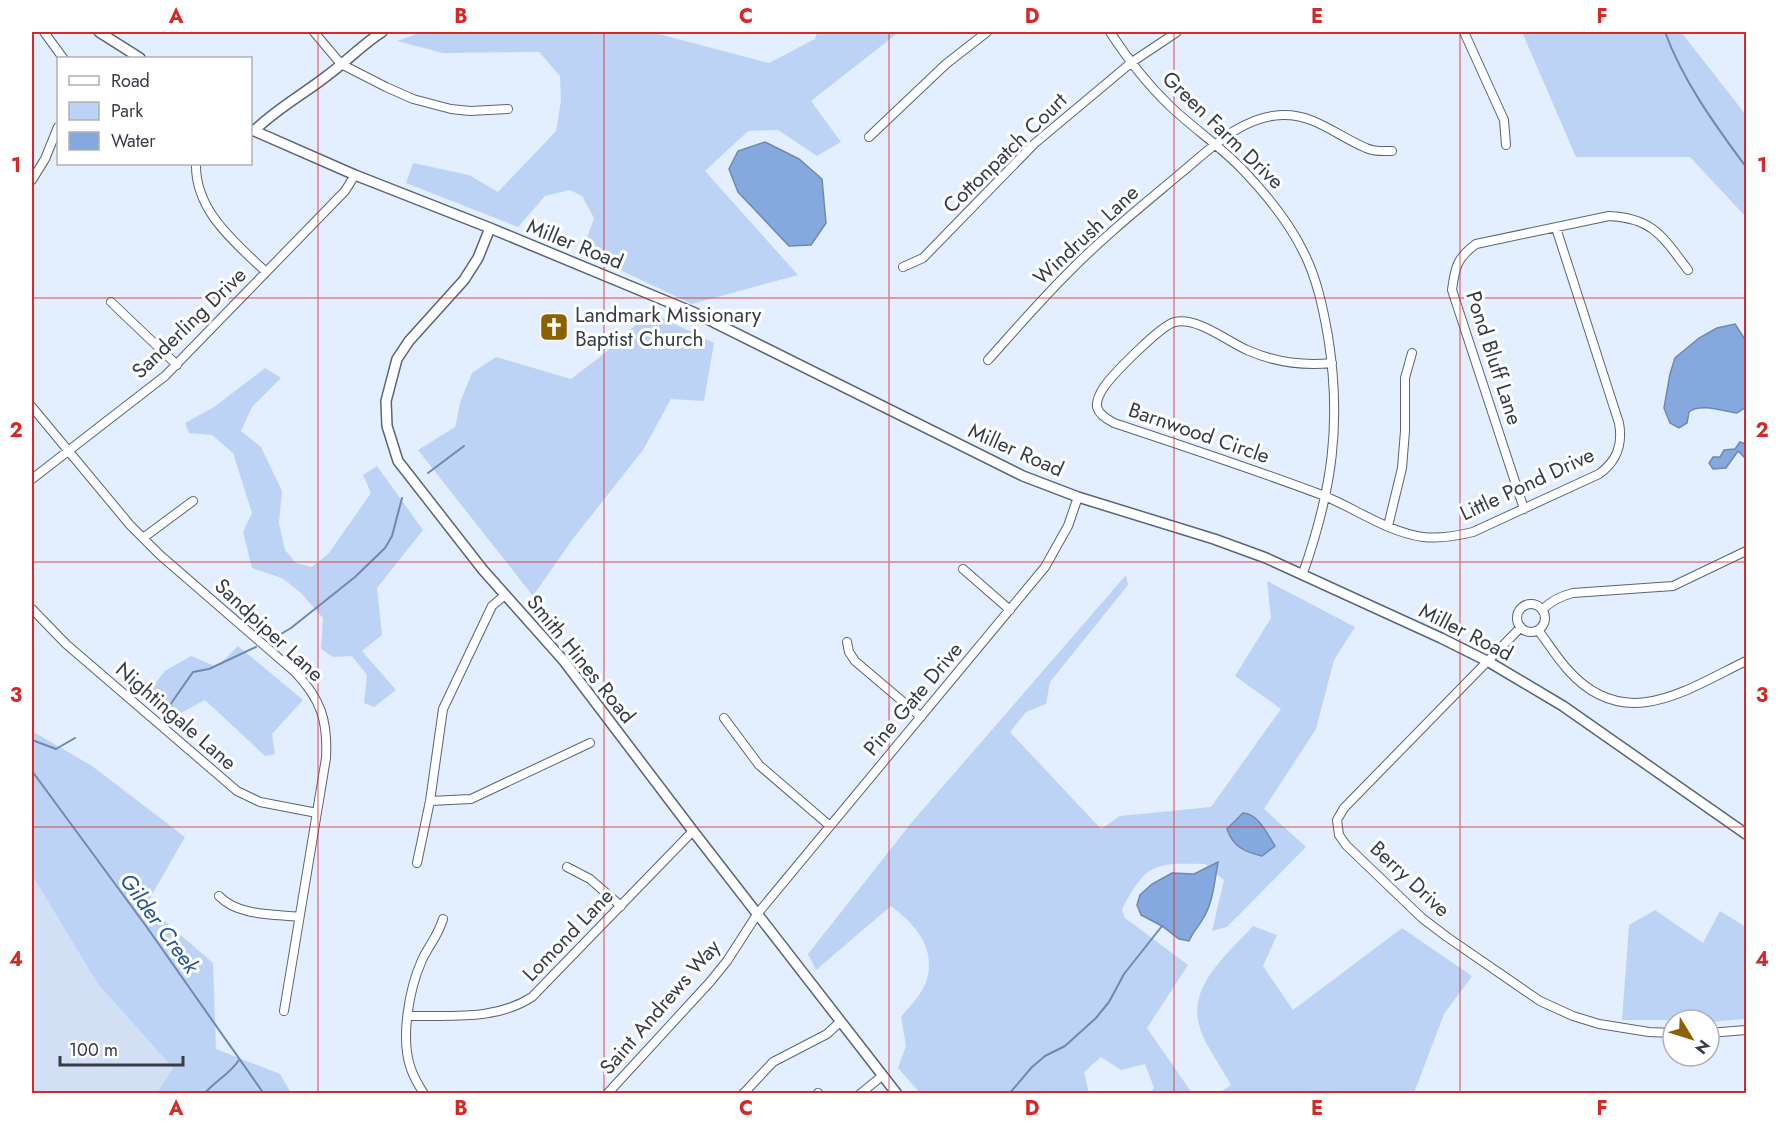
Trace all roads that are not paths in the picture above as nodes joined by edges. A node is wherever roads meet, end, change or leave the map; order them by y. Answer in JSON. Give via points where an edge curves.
{"nodes":[{"id":1,"x":44,"y":32,"type":"edge"},
{"id":2,"x":99,"y":32,"type":"edge"},
{"id":3,"x":314,"y":32,"type":"edge"},
{"id":4,"x":382,"y":32,"type":"edge"},
{"id":5,"x":987,"y":32,"type":"edge"},
{"id":6,"x":1110,"y":32,"type":"edge"},
{"id":7,"x":1177,"y":32,"type":"edge"},
{"id":8,"x":1464,"y":32,"type":"edge"},
{"id":9,"x":62,"y":57,"type":"edge"},
{"id":10,"x":138,"y":57,"type":"edge"},
{"id":11,"x":1132,"y":62,"type":"junction"},
{"id":12,"x":341,"y":64,"type":"junction"},
{"id":13,"x":508,"y":109,"type":"dead end"},
{"id":14,"x":57,"y":129,"type":"edge"},
{"id":15,"x":252,"y":130,"type":"edge"},
{"id":16,"x":869,"y":137,"type":"dead end"},
{"id":17,"x":1216,"y":145,"type":"junction"},
{"id":18,"x":1506,"y":145,"type":"dead end"},
{"id":19,"x":1392,"y":151,"type":"dead end"},
{"id":20,"x":196,"y":165,"type":"edge"},
{"id":21,"x":355,"y":175,"type":"junction"},
{"id":22,"x":32,"y":180,"type":"edge"},
{"id":23,"x":490,"y":228,"type":"junction"},
{"id":24,"x":1556,"y":228,"type":"junction"},
{"id":25,"x":903,"y":267,"type":"dead end"},
{"id":26,"x":1688,"y":270,"type":"dead end"},
{"id":27,"x":266,"y":272,"type":"junction"},
{"id":28,"x":111,"y":302,"type":"dead end"},
{"id":29,"x":1412,"y":353,"type":"dead end"},
{"id":30,"x":988,"y":360,"type":"dead end"},
{"id":31,"x":1332,"y":363,"type":"junction"},
{"id":32,"x":177,"y":365,"type":"junction"},
{"id":33,"x":32,"y":407,"type":"edge"},
{"id":34,"x":69,"y":450,"type":"junction"},
{"id":35,"x":32,"y":479,"type":"edge"},
{"id":36,"x":1078,"y":497,"type":"junction"},
{"id":37,"x":1325,"y":497,"type":"junction"},
{"id":38,"x":193,"y":501,"type":"dead end"},
{"id":39,"x":1524,"y":509,"type":"junction"},
{"id":40,"x":1388,"y":526,"type":"junction"},
{"id":41,"x":143,"y":538,"type":"junction"},
{"id":42,"x":1746,"y":551,"type":"edge"},
{"id":43,"x":963,"y":568,"type":"dead end"},
{"id":44,"x":1303,"y":573,"type":"junction"},
{"id":45,"x":505,"y":595,"type":"junction"},
{"id":46,"x":32,"y":609,"type":"edge"},
{"id":47,"x":1010,"y":610,"type":"junction"},
{"id":48,"x":1542,"y":610,"type":"junction"},
{"id":49,"x":1521,"y":627,"type":"junction"},
{"id":50,"x":1538,"y":630,"type":"junction"},
{"id":51,"x":847,"y":642,"type":"dead end"},
{"id":52,"x":1746,"y":661,"type":"edge"},
{"id":53,"x":1489,"y":662,"type":"junction"},
{"id":54,"x":921,"y":717,"type":"junction"},
{"id":55,"x":724,"y":718,"type":"dead end"},
{"id":56,"x":590,"y":743,"type":"dead end"},
{"id":57,"x":430,"y":801,"type":"junction"},
{"id":58,"x":317,"y":813,"type":"junction"},
{"id":59,"x":830,"y":826,"type":"junction"},
{"id":60,"x":693,"y":831,"type":"junction"},
{"id":61,"x":1746,"y":834,"type":"edge"},
{"id":62,"x":417,"y":863,"type":"dead end"},
{"id":63,"x":567,"y":867,"type":"dead end"},
{"id":64,"x":219,"y":896,"type":"dead end"},
{"id":65,"x":621,"y":906,"type":"junction"},
{"id":66,"x":758,"y":913,"type":"junction"},
{"id":67,"x":299,"y":917,"type":"junction"},
{"id":68,"x":443,"y":920,"type":"dead end"},
{"id":69,"x":284,"y":1011,"type":"dead end"},
{"id":70,"x":408,"y":1017,"type":"junction"},
{"id":71,"x":840,"y":1022,"type":"junction"},
{"id":72,"x":1746,"y":1030,"type":"edge"},
{"id":73,"x":1661,"y":1032,"type":"edge"},
{"id":74,"x":1721,"y":1032,"type":"edge"},
{"id":75,"x":882,"y":1076,"type":"junction"},
{"id":76,"x":424,"y":1094,"type":"edge"},
{"id":77,"x":607,"y":1094,"type":"edge"},
{"id":78,"x":743,"y":1094,"type":"edge"},
{"id":79,"x":860,"y":1094,"type":"edge"},
{"id":80,"x":897,"y":1094,"type":"edge"}],
"edges":[{"from":1,"to":9,"type":"street"},
{"from":2,"to":10,"type":"street"},
{"from":3,"to":12,"type":"street"},
{"from":4,"to":12,"type":"street"},
{"from":5,"to":16,"type":"street","via":[[946,64]]},
{"from":6,"to":11,"type":"street","name":"Green Farm Drive"},
{"from":7,"to":11,"type":"street","name":"Cottonpatch Court"},
{"from":8,"to":18,"type":"street","via":[[1504,120]]},
{"from":11,"to":17,"type":"street","name":"Green Farm Drive","via":[[1170,106]]},
{"from":11,"to":25,"type":"street","name":"Cottonpatch Court","via":[[1034,144],[923,258]]},
{"from":12,"to":13,"type":"street","via":[[433,105],[470,111]]},
{"from":12,"to":15,"type":"street"},
{"from":14,"to":22,"type":"street"},
{"from":15,"to":21,"type":"street","name":"Miller Road"},
{"from":17,"to":19,"type":"street","name":"Windrush Lane","via":[[1251,122],[1267,116],[1295,115],[1312,119],[1366,148]]},
{"from":17,"to":30,"type":"street","name":"Windrush Lane","via":[[1070,271]]},
{"from":17,"to":31,"type":"street","name":"Green Farm Drive","via":[[1264,193],[1305,254],[1322,300]]},
{"from":20,"to":27,"type":"street","via":[[197,183],[206,207]]},
{"from":21,"to":23,"type":"street","name":"Miller Road"},
{"from":21,"to":27,"type":"street","name":"Sanderling Drive","via":[[345,191]]},
{"from":23,"to":36,"type":"street","name":"Miller Road","via":[[695,313],[999,465]]},
{"from":23,"to":45,"type":"street","name":"Smith Hines Road","via":[[464,280],[397,360],[388,389],[387,426],[398,461]]},
{"from":24,"to":26,"type":"street","name":"Pond Bluff Lane","via":[[1608,216],[1635,219],[1656,231]]},
{"from":24,"to":39,"type":"street","name":"Little Pond Drive","via":[[1619,423],[1621,444],[1608,468]]},
{"from":24,"to":39,"type":"street","name":"Pond Bluff Lane","via":[[1476,244],[1462,254],[1452,290]]},
{"from":27,"to":32,"type":"street","name":"Sanderling Drive"},
{"from":28,"to":32,"type":"street"},
{"from":29,"to":40,"type":"street","via":[[1405,378],[1402,468]]},
{"from":31,"to":37,"type":"street","name":"Green Farm Drive","via":[[1334,446]]},
{"from":31,"to":37,"type":"street","name":"Barnwood Circle","via":[[1283,362],[1247,350],[1203,327],[1173,322],[1107,383],[1097,401],[1097,410],[1114,423],[1263,472]]},
{"from":32,"to":34,"type":"street","name":"Sanderling Drive"},
{"from":33,"to":34,"type":"street","name":"Sandpiper Lane"},
{"from":34,"to":35,"type":"street","name":"Sanderling Drive"},
{"from":34,"to":41,"type":"street","name":"Sandpiper Lane"},
{"from":36,"to":44,"type":"street","name":"Miller Road","via":[[1214,539]]},
{"from":36,"to":47,"type":"street","name":"Pine Gate Drive","via":[[1054,554]]},
{"from":37,"to":40,"type":"street","name":"Little Pond Drive"},
{"from":37,"to":44,"type":"street","name":"Green Farm Drive"},
{"from":38,"to":41,"type":"street"},
{"from":39,"to":40,"type":"street","name":"Little Pond Drive","via":[[1473,532],[1454,536],[1425,537]]},
{"from":41,"to":58,"type":"street","name":"Sandpiper Lane","via":[[314,693],[327,742]]},
{"from":42,"to":48,"type":"street","via":[[1672,586],[1573,593],[1550,602]]},
{"from":43,"to":47,"type":"street"},
{"from":44,"to":53,"type":"street","name":"Miller Road"},
{"from":45,"to":57,"type":"street","via":[[492,606],[443,709]]},
{"from":45,"to":60,"type":"street","name":"Smith Hines Road","via":[[564,661]]},
{"from":46,"to":58,"type":"street","name":"Nightingale Lane","via":[[66,644],[237,791],[267,804]]},
{"from":47,"to":54,"type":"street","name":"Pine Gate Drive"},
{"from":48,"to":49,"type":"street","via":[[1530,604],[1522,608],[1517,619]]},
{"from":48,"to":50,"type":"street","via":[[1545,618]]},
{"from":49,"to":50,"type":"street","via":[[1528,632]]},
{"from":49,"to":53,"type":"street","name":"Berry Drive"},
{"from":50,"to":52,"type":"street","via":[[1575,677],[1589,689],[1619,702],[1647,703],[1671,698]]},
{"from":51,"to":54,"type":"street","via":[[855,661]]},
{"from":53,"to":61,"type":"street","name":"Miller Road","via":[[1563,706]]},
{"from":53,"to":73,"type":"street","name":"Berry Drive","via":[[1344,808],[1337,820],[1339,835],[1422,918],[1540,1000],[1599,1024]]},
{"from":54,"to":59,"type":"street","name":"Pine Gate Drive"},
{"from":55,"to":59,"type":"street","via":[[759,765]]},
{"from":56,"to":57,"type":"street","via":[[471,799]]},
{"from":57,"to":62,"type":"street"},
{"from":58,"to":67,"type":"street","name":"Sandpiper Lane"},
{"from":59,"to":66,"type":"street","name":"Pine Gate Drive"},
{"from":60,"to":65,"type":"street","name":"Lomond Lane"},
{"from":60,"to":66,"type":"street","name":"Smith Hines Road"},
{"from":63,"to":65,"type":"street","via":[[590,879]]},
{"from":64,"to":67,"type":"street","via":[[227,905],[240,910]]},
{"from":65,"to":70,"type":"street","name":"Lomond Lane","via":[[524,1003],[488,1014]]},
{"from":66,"to":71,"type":"street","name":"Smith Hines Road"},
{"from":66,"to":77,"type":"street","name":"Saint Andrews Way","via":[[710,982]]},
{"from":67,"to":69,"type":"street","name":"Sandpiper Lane"},
{"from":68,"to":70,"type":"street","via":[[417,974]]},
{"from":70,"to":76,"type":"street","via":[[408,1059]]},
{"from":71,"to":75,"type":"street","name":"Smith Hines Road"},
{"from":71,"to":78,"type":"street","via":[[827,1034],[773,1062]]},
{"from":72,"to":74,"type":"street"},
{"from":75,"to":79,"type":"street"},
{"from":75,"to":80,"type":"street","name":"Smith Hines Road"}]}
